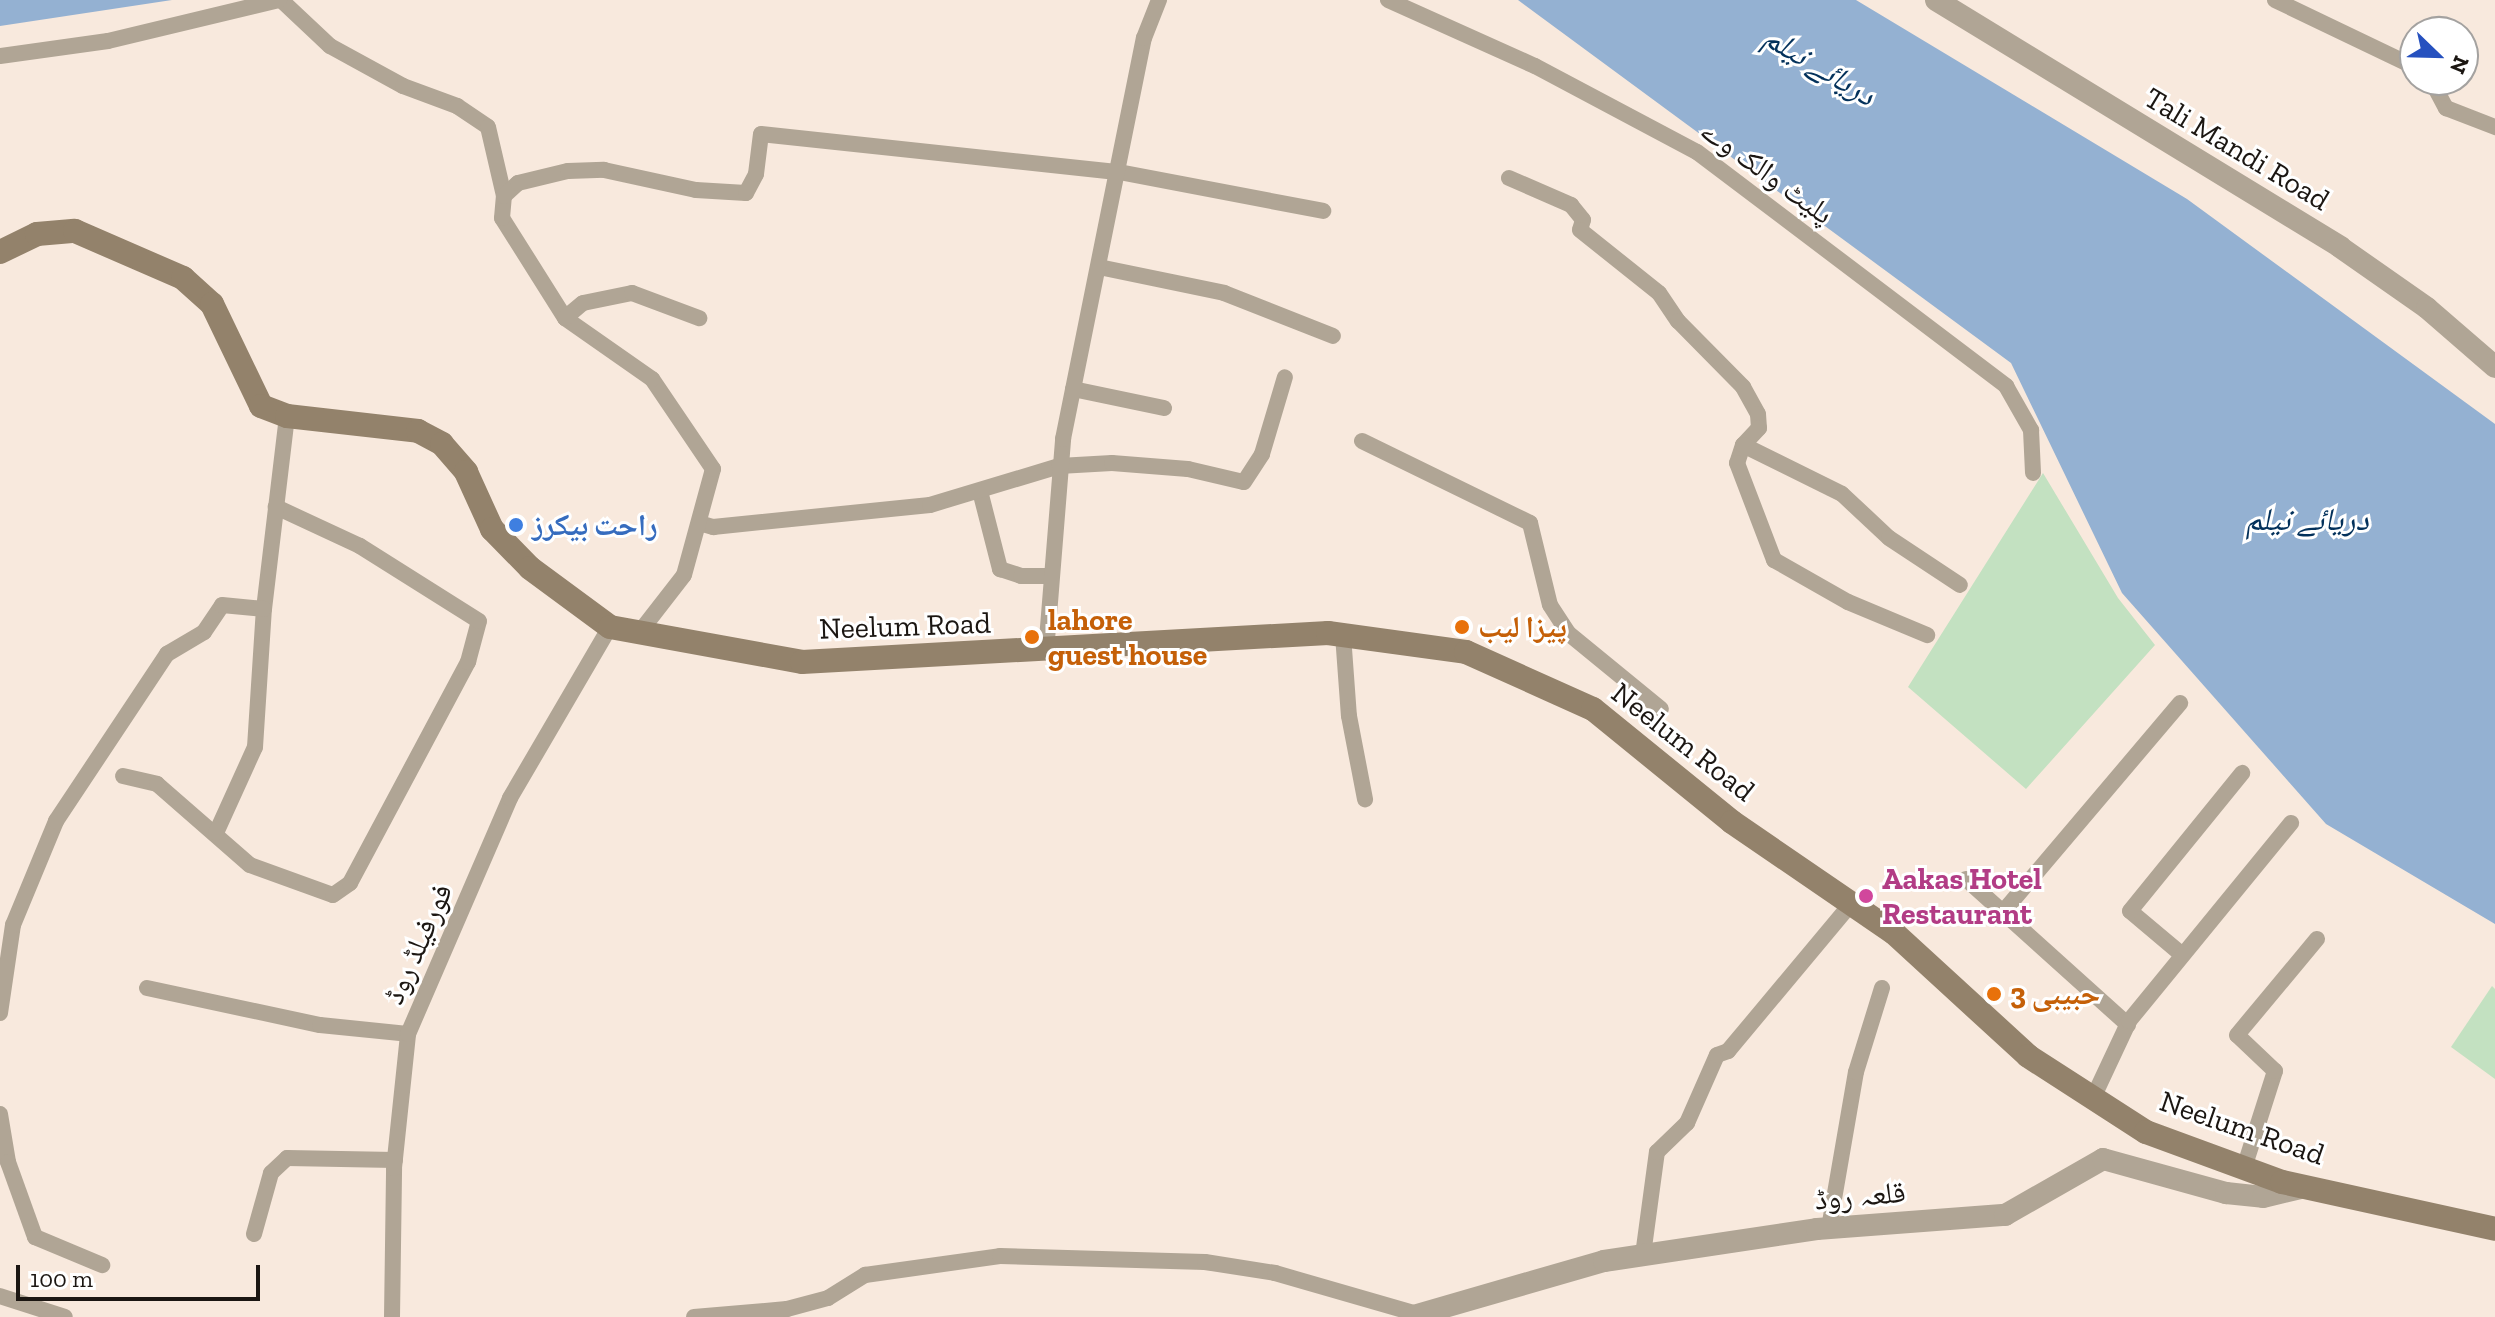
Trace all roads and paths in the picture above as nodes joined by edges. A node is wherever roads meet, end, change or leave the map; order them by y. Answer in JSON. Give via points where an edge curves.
{"nodes":[{"id":1,"x":280,"y":0,"type":"edge"},
{"id":2,"x":1159,"y":0,"type":"edge"},
{"id":3,"x":1388,"y":0,"type":"edge"},
{"id":4,"x":1936,"y":0,"type":"edge"},
{"id":5,"x":2275,"y":0,"type":"edge"},
{"id":6,"x":0,"y":56,"type":"edge"},
{"id":7,"x":2399,"y":59,"type":"edge"},
{"id":8,"x":2440,"y":96,"type":"edge"},
{"id":9,"x":2495,"y":127,"type":"edge"},
{"id":10,"x":1119,"y":172,"type":"junction"},
{"id":11,"x":1509,"y":178,"type":"dead end"},
{"id":12,"x":504,"y":196,"type":"junction"},
{"id":13,"x":1323,"y":211,"type":"dead end"},
{"id":14,"x":0,"y":252,"type":"edge"},
{"id":15,"x":1099,"y":267,"type":"junction"},
{"id":16,"x":565,"y":318,"type":"junction"},
{"id":17,"x":699,"y":318,"type":"dead end"},
{"id":18,"x":1333,"y":336,"type":"dead end"},
{"id":19,"x":2495,"y":367,"type":"edge"},
{"id":20,"x":1285,"y":377,"type":"dead end"},
{"id":21,"x":1073,"y":389,"type":"junction"},
{"id":22,"x":1164,"y":408,"type":"dead end"},
{"id":23,"x":287,"y":416,"type":"junction"},
{"id":24,"x":1362,"y":441,"type":"dead end"},
{"id":25,"x":1743,"y":445,"type":"junction"},
{"id":26,"x":1059,"y":466,"type":"junction"},
{"id":27,"x":2033,"y":473,"type":"dead end"},
{"id":28,"x":980,"y":491,"type":"junction"},
{"id":29,"x":276,"y":507,"type":"junction"},
{"id":30,"x":699,"y":523,"type":"junction"},
{"id":31,"x":1051,"y":576,"type":"junction"},
{"id":32,"x":1960,"y":585,"type":"dead end"},
{"id":33,"x":264,"y":609,"type":"junction"},
{"id":34,"x":610,"y":627,"type":"junction"},
{"id":35,"x":639,"y":633,"type":"junction"},
{"id":36,"x":1343,"y":635,"type":"junction"},
{"id":37,"x":1927,"y":635,"type":"dead end"},
{"id":38,"x":1046,"y":652,"type":"junction"},
{"id":39,"x":2180,"y":703,"type":"dead end"},
{"id":40,"x":1661,"y":709,"type":"dead end"},
{"id":41,"x":2242,"y":773,"type":"dead end"},
{"id":42,"x":123,"y":776,"type":"dead end"},
{"id":43,"x":1365,"y":799,"type":"dead end"},
{"id":44,"x":2291,"y":823,"type":"dead end"},
{"id":45,"x":216,"y":833,"type":"junction"},
{"id":46,"x":1966,"y":879,"type":"dead end"},
{"id":47,"x":1851,"y":904,"type":"junction"},
{"id":48,"x":2003,"y":912,"type":"junction"},
{"id":49,"x":2317,"y":939,"type":"dead end"},
{"id":50,"x":2180,"y":953,"type":"junction"},
{"id":51,"x":147,"y":988,"type":"dead end"},
{"id":52,"x":1882,"y":988,"type":"dead end"},
{"id":53,"x":0,"y":1013,"type":"edge"},
{"id":54,"x":2128,"y":1025,"type":"junction"},
{"id":55,"x":408,"y":1034,"type":"junction"},
{"id":56,"x":2093,"y":1098,"type":"junction"},
{"id":57,"x":0,"y":1114,"type":"edge"},
{"id":58,"x":395,"y":1160,"type":"junction"},
{"id":59,"x":2244,"y":1168,"type":"junction"},
{"id":60,"x":2305,"y":1187,"type":"junction"},
{"id":61,"x":1829,"y":1228,"type":"junction"},
{"id":62,"x":2495,"y":1229,"type":"edge"},
{"id":63,"x":254,"y":1234,"type":"dead end"},
{"id":64,"x":1643,"y":1255,"type":"junction"},
{"id":65,"x":102,"y":1265,"type":"dead end"},
{"id":66,"x":0,"y":1296,"type":"edge"},
{"id":67,"x":1412,"y":1315,"type":"edge"},
{"id":68,"x":65,"y":1317,"type":"edge"},
{"id":69,"x":392,"y":1317,"type":"edge"},
{"id":70,"x":694,"y":1317,"type":"edge"}],
"edges":[{"from":1,"to":6,"type":"street","via":[[108,41]]},
{"from":1,"to":12,"type":"street","via":[[330,46],[403,86],[457,106],[488,127]]},
{"from":2,"to":10,"type":"street","via":[[1144,38]]},
{"from":3,"to":27,"type":"street","name":"پلیٹ والک وے","via":[[1535,66],[1697,152],[2006,386],[2031,430]]},
{"from":4,"to":19,"type":"street","name":"Tali Mandi Road","via":[[2340,247],[2427,308]]},
{"from":5,"to":7,"type":"street"},
{"from":8,"to":9,"type":"street","via":[[2446,108]]},
{"from":10,"to":12,"type":"street","via":[[761,134],[756,174],[746,193],[696,190],[604,170],[568,171],[518,183]]},
{"from":10,"to":13,"type":"street"},
{"from":10,"to":15,"type":"street"},
{"from":11,"to":25,"type":"street","via":[[1571,205],[1583,220],[1580,230],[1659,293],[1678,321],[1743,387],[1758,414],[1759,428]]},
{"from":12,"to":16,"type":"street","via":[[502,218]]},
{"from":14,"to":23,"type":"main road","name":"Neelum Road","via":[[37,234],[75,231],[183,278],[212,304],[261,406]]},
{"from":15,"to":18,"type":"street","via":[[1224,293]]},
{"from":15,"to":21,"type":"street"},
{"from":16,"to":17,"type":"street","via":[[583,303],[632,293]]},
{"from":16,"to":30,"type":"street","via":[[652,379],[710,462],[712,479]]},
{"from":20,"to":26,"type":"street","via":[[1262,454],[1244,482],[1188,469],[1112,463]]},
{"from":21,"to":22,"type":"street"},
{"from":21,"to":26,"type":"street"},
{"from":23,"to":29,"type":"street"},
{"from":23,"to":34,"type":"main road","name":"Neelum Road","via":[[418,431],[442,444],[466,472],[492,529],[530,568]]},
{"from":24,"to":40,"type":"street","via":[[1530,523],[1550,605],[1568,633]]},
{"from":25,"to":32,"type":"street","via":[[1842,494],[1889,538]]},
{"from":25,"to":37,"type":"street","via":[[1737,463],[1774,560],[1848,602]]},
{"from":26,"to":28,"type":"street"},
{"from":26,"to":31,"type":"street"},
{"from":28,"to":30,"type":"street","via":[[887,510],[713,527]]},
{"from":28,"to":31,"type":"street","via":[[1000,569],[1021,576]]},
{"from":29,"to":33,"type":"street"},
{"from":29,"to":45,"type":"street","via":[[360,546],[479,621],[468,662],[350,883],[333,895],[250,865]]},
{"from":30,"to":35,"type":"street","via":[[678,588]]},
{"from":31,"to":38,"type":"street"},
{"from":33,"to":45,"type":"street","via":[[255,747]]},
{"from":33,"to":53,"type":"street","via":[[222,605],[204,632],[167,654],[56,821],[13,925]]},
{"from":34,"to":35,"type":"main road","name":"Neelum Road"},
{"from":34,"to":55,"type":"street","name":"فورفیلڈ روڈ","via":[[510,798]]},
{"from":35,"to":38,"type":"main road","name":"Neelum Road","via":[[802,662]]},
{"from":36,"to":38,"type":"main road","name":"Neelum Road"},
{"from":36,"to":43,"type":"street","via":[[1349,716]]},
{"from":36,"to":47,"type":"main road","name":"Neelum Road","via":[[1466,652],[1593,709],[1732,822]]},
{"from":39,"to":48,"type":"street"},
{"from":41,"to":50,"type":"street","via":[[2130,911]]},
{"from":42,"to":45,"type":"street","via":[[157,784]]},
{"from":44,"to":50,"type":"street"},
{"from":46,"to":48,"type":"street"},
{"from":47,"to":56,"type":"main road","name":"Neelum Road","via":[[1894,933],[2028,1056]]},
{"from":47,"to":64,"type":"street","via":[[1728,1051],[1717,1055],[1687,1123],[1657,1152]]},
{"from":48,"to":54,"type":"street"},
{"from":49,"to":59,"type":"street","via":[[2237,1035],[2275,1071]]},
{"from":50,"to":54,"type":"street"},
{"from":51,"to":55,"type":"street","via":[[320,1025]]},
{"from":52,"to":61,"type":"street","via":[[1856,1072],[1855,1102]]},
{"from":54,"to":56,"type":"street"},
{"from":55,"to":58,"type":"street","name":"فورفیلڈ روڈ"},
{"from":56,"to":59,"type":"main road","name":"Neelum Road","via":[[2146,1132]]},
{"from":57,"to":65,"type":"street","via":[[8,1162],[35,1237]]},
{"from":58,"to":63,"type":"street","via":[[287,1158],[271,1173]]},
{"from":58,"to":69,"type":"street","name":"فورفیلڈ روڈ"},
{"from":59,"to":60,"type":"main road","name":"Neelum Road"},
{"from":60,"to":61,"type":"street","name":"قلعہ روڈ","via":[[2263,1197],[2226,1193],[2103,1159],[2005,1215]]},
{"from":60,"to":62,"type":"main road","name":"Neelum Road"},
{"from":61,"to":64,"type":"street","name":"قلعہ روڈ"},
{"from":64,"to":67,"type":"street","name":"قلعہ روڈ"},
{"from":66,"to":68,"type":"street"},
{"from":67,"to":70,"type":"street","via":[[1275,1273],[1205,1262],[1000,1256],[865,1275],[828,1298],[787,1309]]}]}
